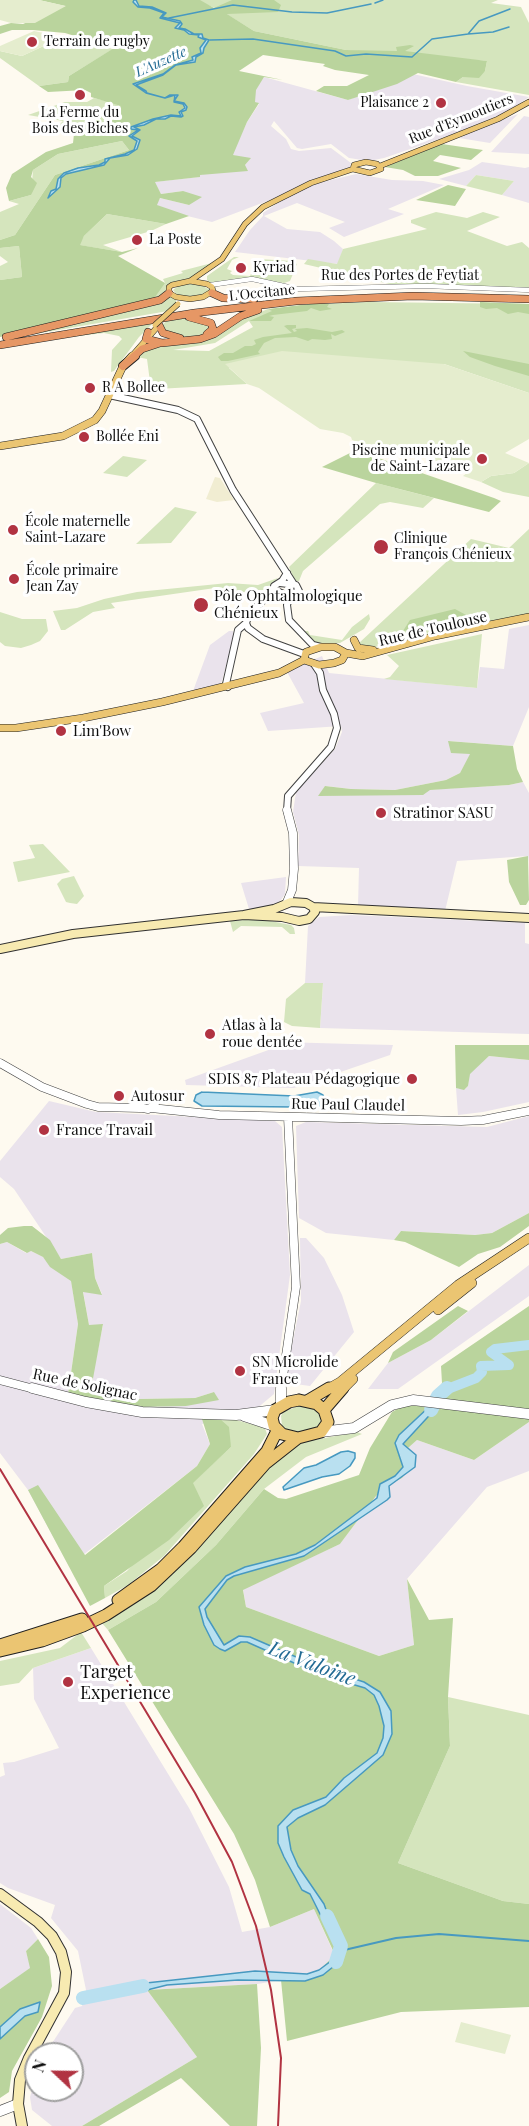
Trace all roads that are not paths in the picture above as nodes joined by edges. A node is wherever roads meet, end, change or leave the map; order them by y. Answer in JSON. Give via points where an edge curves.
{"nodes":[{"id":1,"x":529,"y":102,"type":"edge"},
{"id":2,"x":377,"y":164,"type":"junction"},
{"id":3,"x":353,"y":169,"type":"junction"},
{"id":4,"x":360,"y":172,"type":"junction"},
{"id":5,"x":190,"y":281,"type":"junction"},
{"id":6,"x":210,"y":288,"type":"junction"},
{"id":7,"x":529,"y":290,"type":"edge"},
{"id":8,"x":529,"y":298,"type":"edge"},
{"id":9,"x":311,"y":299,"type":"junction"},
{"id":10,"x":176,"y":300,"type":"junction"},
{"id":11,"x":156,"y":323,"type":"junction"},
{"id":12,"x":147,"y":335,"type":"junction"},
{"id":13,"x":0,"y":342,"type":"edge"},
{"id":14,"x":162,"y":343,"type":"junction"},
{"id":15,"x":123,"y":366,"type":"junction"},
{"id":16,"x":109,"y":394,"type":"junction"},
{"id":17,"x":0,"y":446,"type":"edge"},
{"id":18,"x":287,"y":573,"type":"junction"},
{"id":19,"x":293,"y":583,"type":"junction"},
{"id":20,"x":280,"y":584,"type":"junction"},
{"id":21,"x":274,"y":590,"type":"junction"},
{"id":22,"x":290,"y":595,"type":"junction"},
{"id":23,"x":529,"y":619,"type":"edge"},
{"id":24,"x":246,"y":623,"type":"junction"},
{"id":25,"x":252,"y":633,"type":"junction"},
{"id":26,"x":238,"y":639,"type":"junction"},
{"id":27,"x":354,"y":640,"type":"dead end"},
{"id":28,"x":421,"y":641,"type":"junction"},
{"id":29,"x":321,"y":646,"type":"junction"},
{"id":30,"x":344,"y":656,"type":"junction"},
{"id":31,"x":308,"y":660,"type":"junction"},
{"id":32,"x":327,"y":664,"type":"junction"},
{"id":33,"x":320,"y":673,"type":"junction"},
{"id":34,"x":229,"y":676,"type":"junction"},
{"id":35,"x":240,"y":684,"type":"junction"},
{"id":36,"x":228,"y":687,"type":"junction"},
{"id":37,"x":0,"y":728,"type":"edge"},
{"id":38,"x":292,"y":890,"type":"junction"},
{"id":39,"x":287,"y":902,"type":"junction"},
{"id":40,"x":302,"y":902,"type":"junction"},
{"id":41,"x":279,"y":907,"type":"junction"},
{"id":42,"x":313,"y":911,"type":"junction"},
{"id":43,"x":244,"y":915,"type":"junction"},
{"id":44,"x":282,"y":918,"type":"junction"},
{"id":45,"x":527,"y":918,"type":"edge"},
{"id":46,"x":0,"y":949,"type":"edge"},
{"id":47,"x":0,"y":1063,"type":"edge"},
{"id":48,"x":529,"y":1111,"type":"edge"},
{"id":49,"x":288,"y":1117,"type":"junction"},
{"id":50,"x":529,"y":1238,"type":"edge"},
{"id":51,"x":529,"y":1244,"type":"edge"},
{"id":52,"x":0,"y":1380,"type":"edge"},
{"id":53,"x":280,"y":1382,"type":"junction"},
{"id":54,"x":303,"y":1401,"type":"junction"},
{"id":55,"x":278,"y":1408,"type":"junction"},
{"id":56,"x":324,"y":1410,"type":"junction"},
{"id":57,"x":529,"y":1414,"type":"edge"},
{"id":58,"x":236,"y":1415,"type":"junction"},
{"id":59,"x":328,"y":1422,"type":"junction"},
{"id":60,"x":275,"y":1428,"type":"junction"},
{"id":61,"x":339,"y":1429,"type":"junction"},
{"id":62,"x":321,"y":1432,"type":"junction"},
{"id":63,"x":298,"y":1438,"type":"junction"},
{"id":64,"x":0,"y":1645,"type":"edge"},
{"id":65,"x":0,"y":1651,"type":"edge"},
{"id":66,"x":0,"y":1894,"type":"edge"},
{"id":67,"x":18,"y":2104,"type":"junction"},
{"id":68,"x":0,"y":2112,"type":"edge"},
{"id":69,"x":22,"y":2126,"type":"edge"}],
"edges":[{"from":1,"to":2,"type":"main road","name":"Rue d'Eymoutiers","via":[[498,119]]},
{"from":2,"to":3,"type":"main road","via":[[359,163]]},
{"from":2,"to":4,"type":"main road","via":[[381,169]]},
{"from":3,"to":4,"type":"main road"},
{"from":3,"to":5,"type":"main road","via":[[311,183],[263,207],[245,224],[222,259]]},
{"from":4,"to":6,"type":"main road","via":[[314,183],[266,208],[225,260],[202,278]]},
{"from":5,"to":6,"type":"main road"},
{"from":5,"to":10,"type":"main road","via":[[169,287]]},
{"from":6,"to":7,"type":"street","name":"Rue des Portes de Feytiat","via":[[262,280],[298,289],[436,286]]},
{"from":6,"to":9,"type":"highway","via":[[218,297],[227,299]]},
{"from":6,"to":10,"type":"main road","via":[[203,297]]},
{"from":8,"to":9,"type":"highway","name":"L'Occitane"},
{"from":9,"to":11,"type":"highway","name":"L'Occitane","via":[[232,308]]},
{"from":9,"to":13,"type":"highway","name":"L'Occitane","via":[[156,315]]},
{"from":9,"to":14,"type":"highway","via":[[252,311],[200,339]]},
{"from":10,"to":11,"type":"main road","bridge":true},
{"from":10,"to":13,"type":"highway","via":[[160,300]]},
{"from":11,"to":11,"type":"highway","via":[[198,318],[214,326],[204,336],[182,339],[168,336]]},
{"from":11,"to":12,"type":"main road"},
{"from":11,"to":13,"type":"highway","name":"L'Occitane"},
{"from":12,"to":14,"type":"highway"},
{"from":12,"to":15,"type":"main road"},
{"from":14,"to":15,"type":"highway","via":[[142,349]]},
{"from":15,"to":16,"type":"main road"},
{"from":16,"to":17,"type":"main road","via":[[100,415],[76,432]]},
{"from":16,"to":18,"type":"street","via":[[177,410],[197,419],[233,490]]},
{"from":18,"to":19,"type":"street"},
{"from":18,"to":20,"type":"street"},
{"from":19,"to":20,"type":"street"},
{"from":19,"to":22,"type":"street","via":[[300,589]]},
{"from":20,"to":21,"type":"street"},
{"from":21,"to":22,"type":"street"},
{"from":21,"to":24,"type":"street","via":[[249,614]]},
{"from":22,"to":29,"type":"street","via":[[289,620],[313,645]]},
{"from":23,"to":28,"type":"main road","name":"Rue de Toulouse"},
{"from":23,"to":30,"type":"main road","name":"Rue de Toulouse","via":[[363,658]]},
{"from":24,"to":25,"type":"street"},
{"from":24,"to":26,"type":"street","via":[[238,630]]},
{"from":25,"to":26,"type":"street"},
{"from":25,"to":31,"type":"street"},
{"from":26,"to":34,"type":"street"},
{"from":27,"to":28,"type":"main road","via":[[358,648],[372,650]]},
{"from":28,"to":30,"type":"main road","name":"Rue de Toulouse","via":[[363,656]]},
{"from":29,"to":30,"type":"main road","via":[[335,647]]},
{"from":29,"to":31,"type":"main road"},
{"from":30,"to":32,"type":"main road"},
{"from":31,"to":32,"type":"main road"},
{"from":31,"to":33,"type":"street"},
{"from":31,"to":35,"type":"main road"},
{"from":32,"to":33,"type":"street"},
{"from":33,"to":38,"type":"street","via":[[338,728],[331,747],[288,796]]},
{"from":34,"to":35,"type":"street"},
{"from":34,"to":36,"type":"street"},
{"from":35,"to":36,"type":"main road"},
{"from":36,"to":37,"type":"main road","via":[[99,716]]},
{"from":38,"to":39,"type":"street"},
{"from":38,"to":40,"type":"street"},
{"from":39,"to":40,"type":"main road"},
{"from":39,"to":41,"type":"main road"},
{"from":40,"to":42,"type":"main road"},
{"from":41,"to":43,"type":"main road"},
{"from":41,"to":44,"type":"main road"},
{"from":42,"to":44,"type":"main road","via":[[306,920]]},
{"from":42,"to":45,"type":"main road"},
{"from":43,"to":44,"type":"main road"},
{"from":43,"to":46,"type":"main road","via":[[73,934]]},
{"from":47,"to":49,"type":"street","name":"Rue Paul Claudel","via":[[42,1087],[98,1107],[139,1105],[182,1113]]},
{"from":48,"to":49,"type":"street","name":"Rue Paul Claudel","via":[[461,1121]]},
{"from":49,"to":53,"type":"street","via":[[296,1299]]},
{"from":50,"to":54,"type":"main road","via":[[458,1286],[340,1382]]},
{"from":51,"to":56,"type":"main road","via":[[436,1311],[340,1390]]},
{"from":52,"to":58,"type":"street","name":"Rue de Solignac","via":[[142,1412]]},
{"from":53,"to":54,"type":"street","via":[[288,1393]]},
{"from":53,"to":55,"type":"street"},
{"from":54,"to":55,"type":"main road"},
{"from":54,"to":56,"type":"main road"},
{"from":55,"to":58,"type":"street","name":"Rue de Solignac"},
{"from":55,"to":60,"type":"main road","via":[[272,1418]]},
{"from":56,"to":59,"type":"main road"},
{"from":57,"to":61,"type":"street","via":[[413,1400],[392,1405],[363,1425]]},
{"from":58,"to":60,"type":"street","name":"Rue de Solignac"},
{"from":59,"to":61,"type":"street"},
{"from":59,"to":62,"type":"main road"},
{"from":60,"to":63,"type":"main road"},
{"from":60,"to":64,"type":"main road","via":[[274,1440],[258,1462],[183,1547],[147,1581],[77,1622]]},
{"from":61,"to":62,"type":"street"},
{"from":62,"to":63,"type":"main road"},
{"from":63,"to":65,"type":"main road","via":[[265,1464],[191,1548],[151,1586],[83,1626]]},
{"from":66,"to":67,"type":"main road","via":[[52,1936],[66,1972],[56,2010],[23,2070]]},
{"from":67,"to":68,"type":"street"},
{"from":67,"to":69,"type":"main road"}]}
